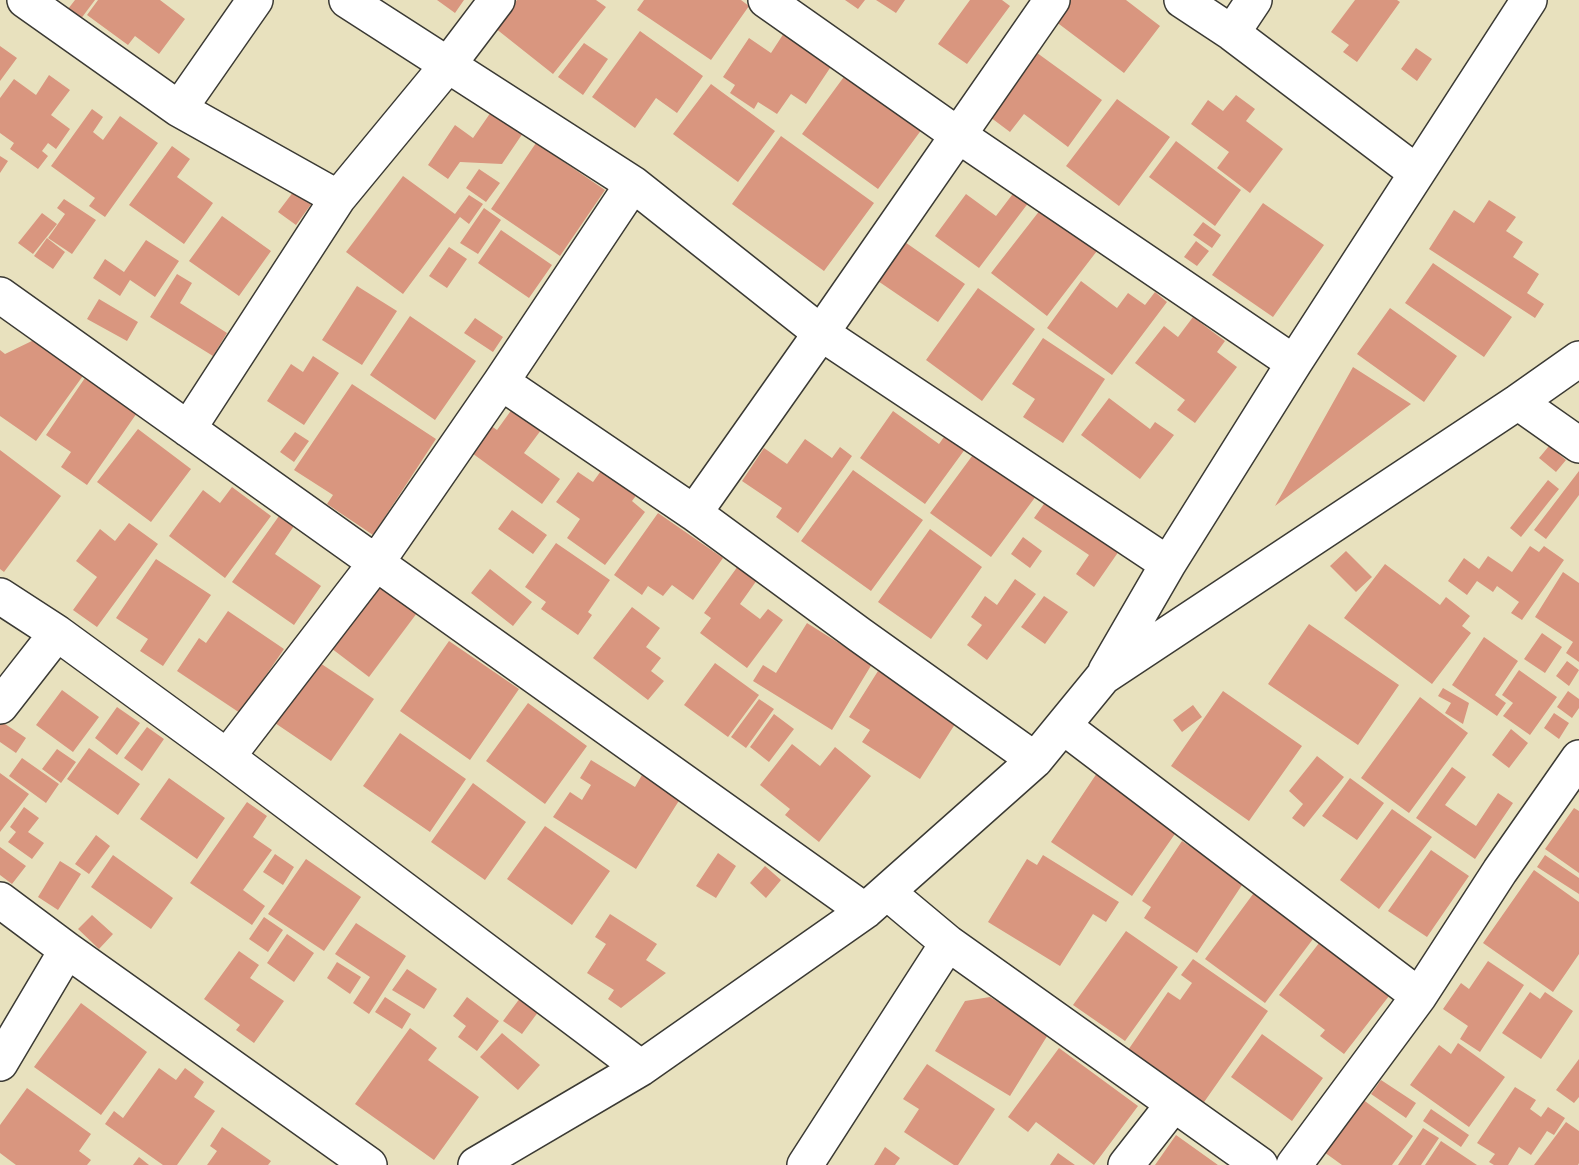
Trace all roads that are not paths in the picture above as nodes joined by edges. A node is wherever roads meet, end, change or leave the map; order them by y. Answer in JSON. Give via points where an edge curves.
{"nodes":[{"id":1,"x":25,"y":0,"type":"edge"},
{"id":2,"x":255,"y":0,"type":"edge"},
{"id":3,"x":347,"y":0,"type":"edge"},
{"id":4,"x":496,"y":0,"type":"edge"},
{"id":5,"x":1052,"y":0,"type":"edge"},
{"id":6,"x":1182,"y":0,"type":"edge"},
{"id":7,"x":1254,"y":0,"type":"edge"},
{"id":8,"x":1529,"y":0,"type":"edge"},
{"id":9,"x":775,"y":3,"type":"edge"},
{"id":10,"x":1232,"y":33,"type":"junction"},
{"id":11,"x":447,"y":66,"type":"junction"},
{"id":12,"x":179,"y":108,"type":"junction"},
{"id":13,"x":958,"y":135,"type":"junction"},
{"id":14,"x":1417,"y":173,"type":"junction"},
{"id":15,"x":633,"y":184,"type":"junction"},
{"id":16,"x":338,"y":198,"type":"junction"},
{"id":17,"x":3,"y":304,"type":"edge"},
{"id":18,"x":821,"y":333,"type":"junction"},
{"id":19,"x":1579,"y":359,"type":"edge"},
{"id":20,"x":1294,"y":363,"type":"junction"},
{"id":21,"x":501,"y":382,"type":"junction"},
{"id":22,"x":1518,"y":402,"type":"junction"},
{"id":23,"x":188,"y":429,"type":"junction"},
{"id":24,"x":1579,"y":445,"type":"edge"},
{"id":25,"x":694,"y":513,"type":"junction"},
{"id":26,"x":376,"y":564,"type":"junction"},
{"id":27,"x":1168,"y":564,"type":"junction"},
{"id":28,"x":0,"y":596,"type":"edge"},
{"id":29,"x":57,"y":633,"type":"junction"},
{"id":30,"x":1103,"y":677,"type":"junction"},
{"id":31,"x":0,"y":706,"type":"edge"},
{"id":32,"x":1063,"y":726,"type":"junction"},
{"id":33,"x":227,"y":757,"type":"junction"},
{"id":34,"x":1579,"y":758,"type":"edge"},
{"id":35,"x":1035,"y":760,"type":"junction"},
{"id":36,"x":0,"y":900,"type":"edge"},
{"id":37,"x":876,"y":902,"type":"junction"},
{"id":38,"x":948,"y":943,"type":"junction"},
{"id":39,"x":67,"y":950,"type":"junction"},
{"id":40,"x":1419,"y":996,"type":"junction"},
{"id":41,"x":0,"y":1063,"type":"edge"},
{"id":42,"x":641,"y":1068,"type":"junction"},
{"id":43,"x":1173,"y":1105,"type":"junction"},
{"id":44,"x":369,"y":1165,"type":"edge"},
{"id":45,"x":476,"y":1165,"type":"edge"},
{"id":46,"x":804,"y":1165,"type":"edge"},
{"id":47,"x":1126,"y":1165,"type":"edge"},
{"id":48,"x":1260,"y":1165,"type":"edge"},
{"id":49,"x":1294,"y":1165,"type":"edge"}],
"edges":[{"from":1,"to":12,"type":"street"},
{"from":2,"to":12,"type":"street"},
{"from":3,"to":11,"type":"street"},
{"from":4,"to":11,"type":"street"},
{"from":5,"to":13,"type":"street"},
{"from":6,"to":10,"type":"street"},
{"from":7,"to":10,"type":"street"},
{"from":8,"to":14,"type":"street"},
{"from":9,"to":13,"type":"street"},
{"from":10,"to":14,"type":"street"},
{"from":11,"to":15,"type":"street"},
{"from":11,"to":16,"type":"street"},
{"from":12,"to":16,"type":"street"},
{"from":13,"to":18,"type":"street"},
{"from":13,"to":20,"type":"street"},
{"from":14,"to":20,"type":"street"},
{"from":15,"to":18,"type":"street"},
{"from":15,"to":21,"type":"street"},
{"from":16,"to":23,"type":"street"},
{"from":17,"to":23,"type":"street"},
{"from":18,"to":25,"type":"street"},
{"from":18,"to":27,"type":"street"},
{"from":19,"to":22,"type":"street"},
{"from":20,"to":27,"type":"street"},
{"from":21,"to":25,"type":"street"},
{"from":21,"to":26,"type":"street"},
{"from":22,"to":24,"type":"street"},
{"from":22,"to":30,"type":"street"},
{"from":23,"to":26,"type":"street"},
{"from":25,"to":35,"type":"street"},
{"from":26,"to":33,"type":"street"},
{"from":26,"to":37,"type":"street"},
{"from":27,"to":30,"type":"street"},
{"from":28,"to":29,"type":"street"},
{"from":29,"to":31,"type":"street"},
{"from":29,"to":33,"type":"street"},
{"from":30,"to":32,"type":"street"},
{"from":32,"to":35,"type":"street"},
{"from":32,"to":40,"type":"street"},
{"from":33,"to":42,"type":"street"},
{"from":34,"to":40,"type":"street"},
{"from":35,"to":37,"type":"street"},
{"from":36,"to":39,"type":"street"},
{"from":37,"to":38,"type":"street"},
{"from":37,"to":42,"type":"street"},
{"from":38,"to":43,"type":"street"},
{"from":38,"to":46,"type":"street"},
{"from":39,"to":41,"type":"street"},
{"from":39,"to":44,"type":"street"},
{"from":40,"to":49,"type":"street"},
{"from":42,"to":45,"type":"street"},
{"from":43,"to":47,"type":"street"},
{"from":43,"to":48,"type":"street"}]}
